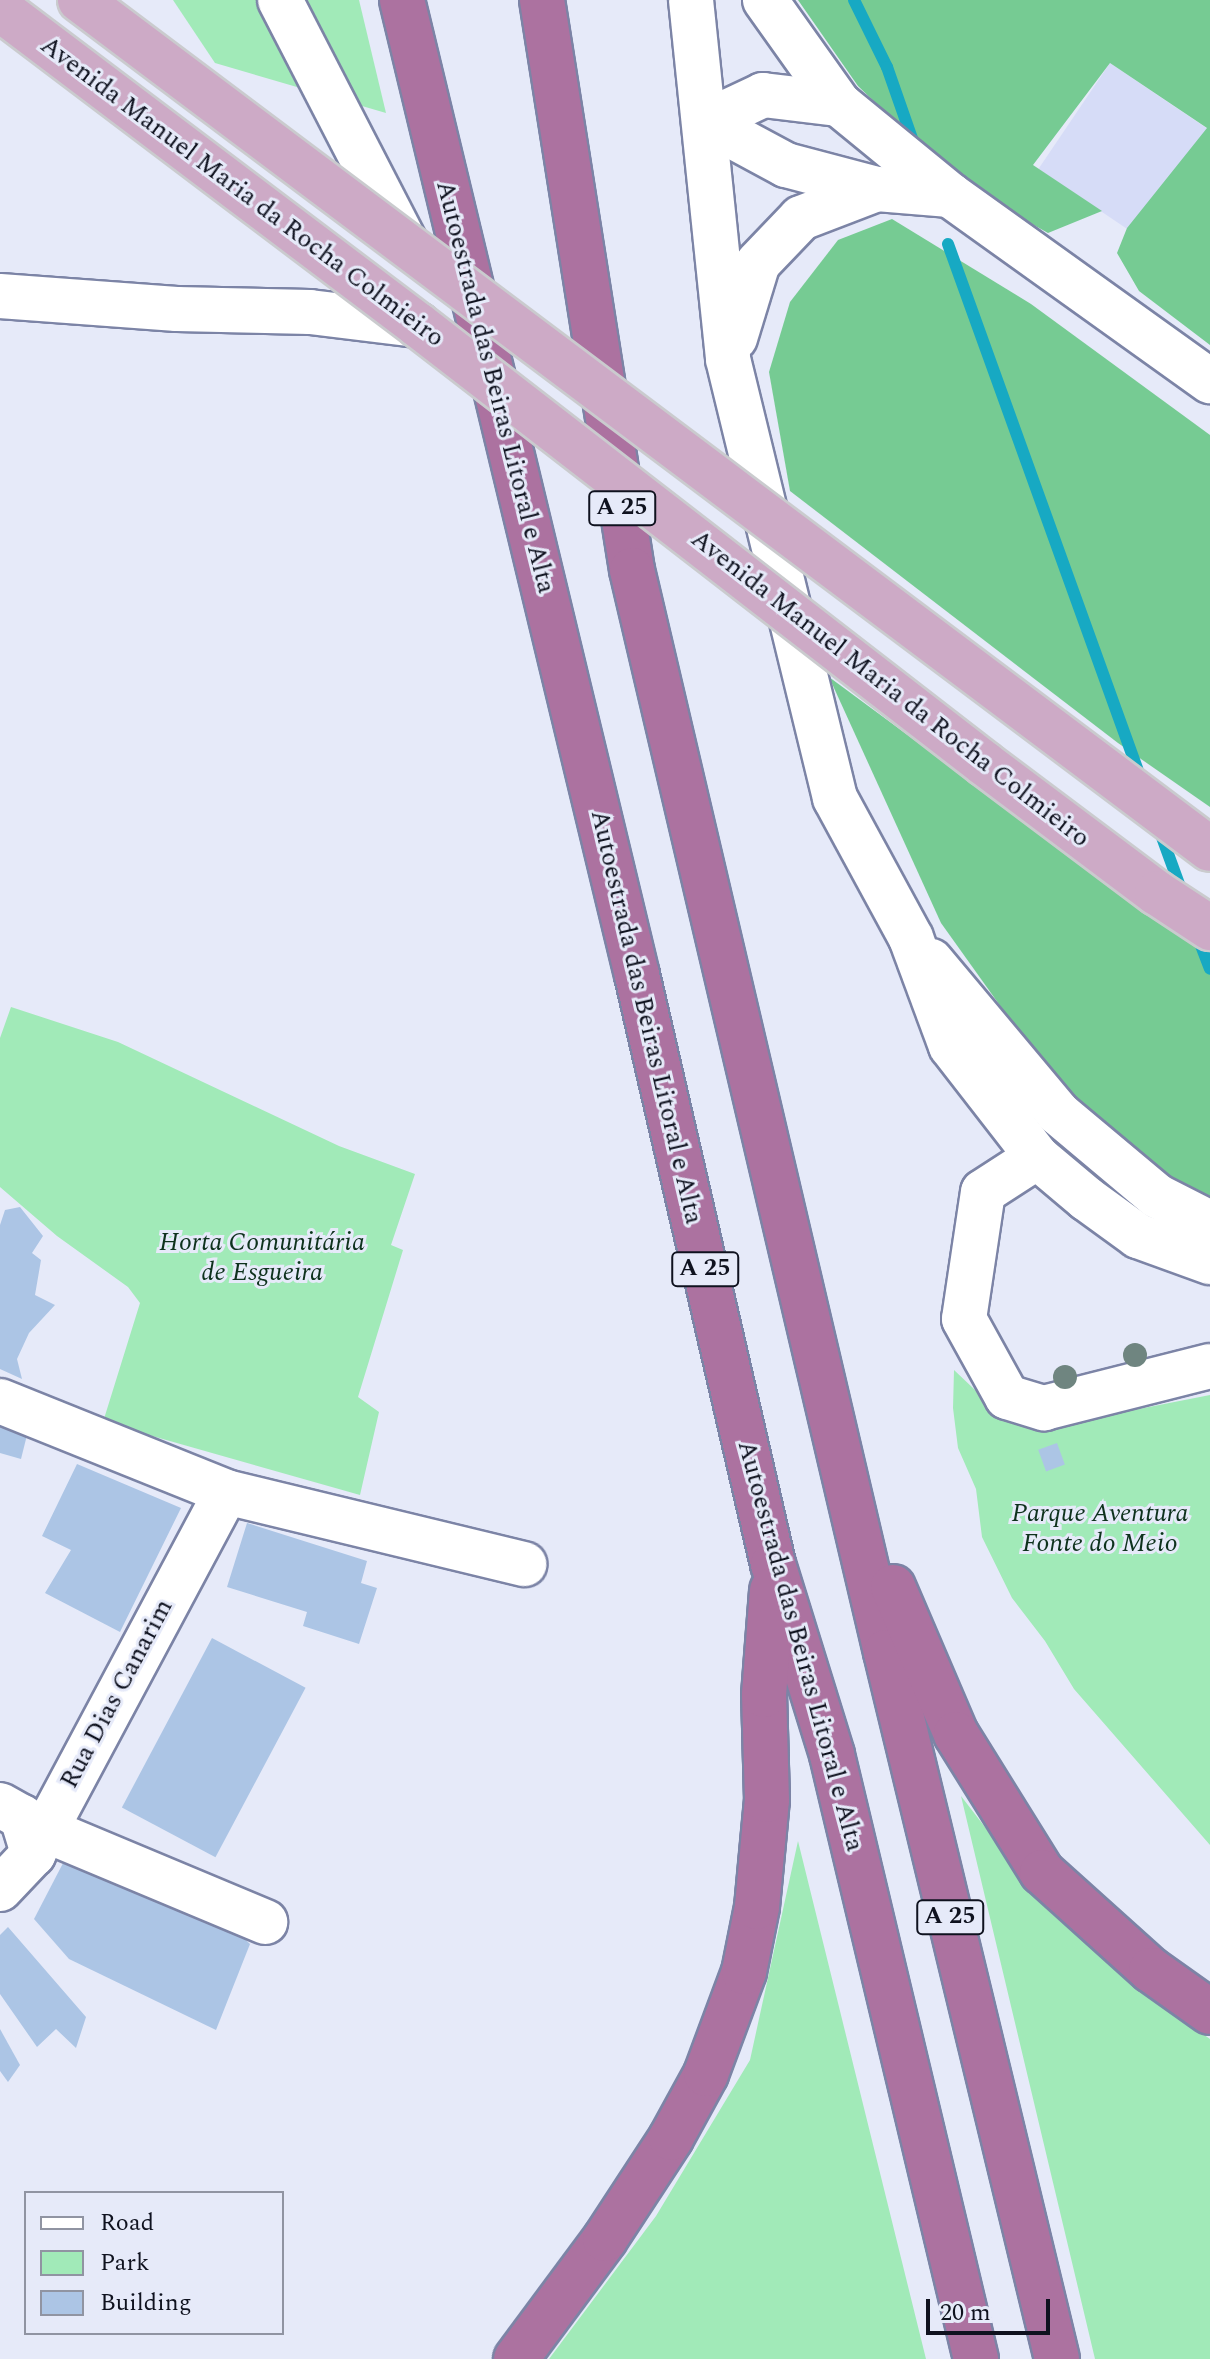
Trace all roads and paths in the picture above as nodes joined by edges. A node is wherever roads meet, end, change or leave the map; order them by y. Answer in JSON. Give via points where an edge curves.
{"nodes":[{"id":1,"x":80,"y":0,"type":"edge"},
{"id":2,"x":280,"y":0,"type":"edge"},
{"id":3,"x":402,"y":0,"type":"edge"},
{"id":4,"x":542,"y":0,"type":"edge"},
{"id":5,"x":691,"y":0,"type":"edge"},
{"id":6,"x":765,"y":0,"type":"edge"},
{"id":7,"x":0,"y":9,"type":"edge"},
{"id":8,"x":839,"y":104,"type":"junction"},
{"id":9,"x":706,"y":122,"type":"junction"},
{"id":10,"x":877,"y":189,"type":"junction"},
{"id":11,"x":950,"y":195,"type":"junction"},
{"id":12,"x":405,"y":242,"type":"junction"},
{"id":13,"x":0,"y":296,"type":"edge"},
{"id":14,"x":418,"y":325,"type":"junction"},
{"id":15,"x":728,"y":359,"type":"junction"},
{"id":16,"x":1210,"y":381,"type":"edge"},
{"id":17,"x":1210,"y":849,"type":"edge"},
{"id":18,"x":1210,"y":928,"type":"edge"},
{"id":19,"x":911,"y":938,"type":"junction"},
{"id":20,"x":1037,"y":1157,"type":"junction"},
{"id":21,"x":1210,"y":1223,"type":"edge"},
{"id":22,"x":1210,"y":1262,"type":"edge"},
{"id":23,"x":1210,"y":1366,"type":"edge"},
{"id":24,"x":0,"y":1401,"type":"edge"},
{"id":25,"x":847,"y":1475,"type":"junction"},
{"id":26,"x":226,"y":1492,"type":"junction"},
{"id":27,"x":524,"y":1564,"type":"dead end"},
{"id":28,"x":773,"y":1564,"type":"junction"},
{"id":29,"x":0,"y":1805,"type":"edge"},
{"id":30,"x":38,"y":1842,"type":"junction"},
{"id":31,"x":0,"y":1889,"type":"edge"},
{"id":32,"x":265,"y":1922,"type":"dead end"},
{"id":33,"x":1210,"y":2012,"type":"edge"},
{"id":34,"x":516,"y":2359,"type":"edge"},
{"id":35,"x":976,"y":2359,"type":"edge"},
{"id":36,"x":1057,"y":2359,"type":"edge"}],
"edges":[{"from":1,"to":12,"type":"main road","bridge":true},
{"from":2,"to":12,"type":"street"},
{"from":3,"to":28,"type":"highway","name":"Autoestrada das Beiras Litoral e Alta","number":"A 25","via":[[634,959]]},
{"from":4,"to":25,"type":"highway","number":"A 25","via":[[632,570]]},
{"from":5,"to":9,"type":"street"},
{"from":6,"to":8,"type":"street"},
{"from":7,"to":14,"type":"main road","name":"Avenida Manuel Maria da Rocha Colmieiro","bridge":true},
{"from":8,"to":9,"type":"street","via":[[763,95]]},
{"from":8,"to":11,"type":"street"},
{"from":9,"to":10,"type":"street","via":[[786,165]]},
{"from":9,"to":15,"type":"street"},
{"from":10,"to":11,"type":"street"},
{"from":10,"to":15,"type":"street","via":[[801,218],[758,263]]},
{"from":11,"to":16,"type":"street"},
{"from":12,"to":17,"type":"main road","bridge":true},
{"from":13,"to":14,"type":"street","via":[[310,312]]},
{"from":14,"to":18,"type":"main road","name":"Avenida Manuel Maria da Rocha Colmieiro","bridge":true,"via":[[985,764]]},
{"from":15,"to":19,"type":"street","via":[[835,798]]},
{"from":19,"to":20,"type":"street","via":[[951,1046]]},
{"from":19,"to":21,"type":"street","via":[[1058,1113],[1157,1196]]},
{"from":20,"to":22,"type":"street","via":[[1138,1236]]},
{"from":20,"to":23,"type":"street","via":[[983,1192],[964,1319],[1007,1397],[1044,1408]]},
{"from":24,"to":26,"type":"street"},
{"from":25,"to":33,"type":"highway","via":[[956,1734],[1019,1840],[1069,1899],[1151,1970]]},
{"from":25,"to":36,"type":"highway","number":"A 25"},
{"from":26,"to":27,"type":"street"},
{"from":26,"to":30,"type":"street","name":"Rua Dias Canarim"},
{"from":28,"to":34,"type":"highway","via":[[764,1695],[767,1800],[757,1907],[744,1972],[706,2074],[677,2128],[613,2227]]},
{"from":28,"to":35,"type":"highway","name":"Autoestrada das Beiras Litoral e Alta","number":"A 25","via":[[832,1755]]},
{"from":29,"to":30,"type":"street","via":[[22,1817]]},
{"from":30,"to":31,"type":"street","name":"Rua Dias Canarim"},
{"from":30,"to":32,"type":"street"}]}
